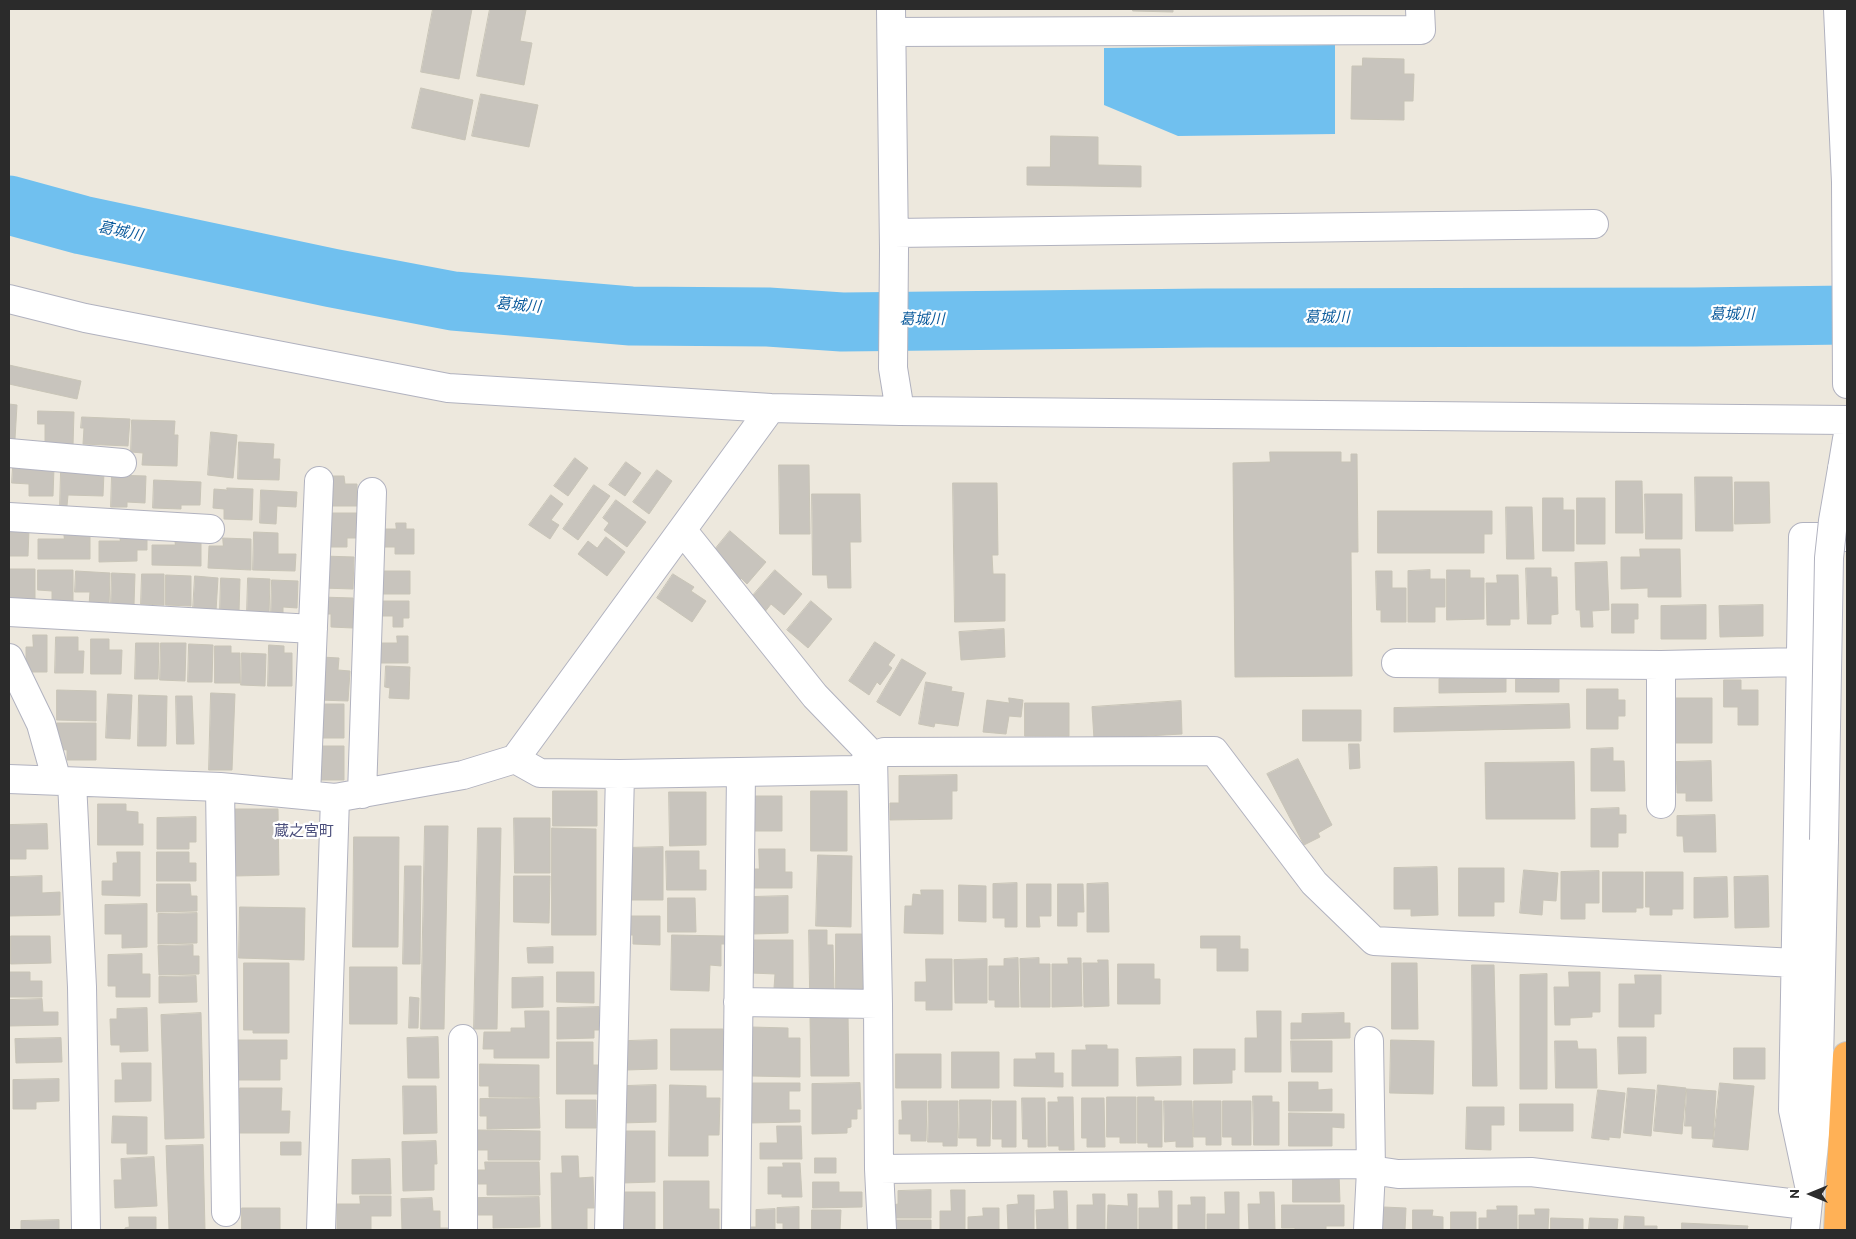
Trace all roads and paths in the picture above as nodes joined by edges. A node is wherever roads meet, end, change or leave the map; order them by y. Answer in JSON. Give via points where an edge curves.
{"nodes":[{"id":1,"x":1420,"y":9,"type":"edge"},
{"id":2,"x":1838,"y":9,"type":"edge"},
{"id":3,"x":891,"y":20,"type":"edge"},
{"id":4,"x":1846,"y":182,"type":"edge"},
{"id":5,"x":1594,"y":224,"type":"dead end"},
{"id":6,"x":894,"y":241,"type":"junction"},
{"id":7,"x":1847,"y":249,"type":"edge"},
{"id":8,"x":9,"y":299,"type":"edge"},
{"id":9,"x":1847,"y":384,"type":"edge"},
{"id":10,"x":771,"y":408,"type":"junction"},
{"id":11,"x":900,"y":411,"type":"junction"},
{"id":12,"x":1847,"y":420,"type":"edge"},
{"id":13,"x":1847,"y":439,"type":"edge"},
{"id":14,"x":9,"y":453,"type":"edge"},
{"id":15,"x":122,"y":463,"type":"dead end"},
{"id":16,"x":319,"y":481,"type":"dead end"},
{"id":17,"x":372,"y":492,"type":"dead end"},
{"id":18,"x":9,"y":517,"type":"edge"},
{"id":19,"x":210,"y":529,"type":"dead end"},
{"id":20,"x":683,"y":531,"type":"junction"},
{"id":21,"x":1847,"y":537,"type":"edge"},
{"id":22,"x":9,"y":612,"type":"edge"},
{"id":23,"x":313,"y":629,"type":"junction"},
{"id":24,"x":9,"y":658,"type":"edge"},
{"id":25,"x":1801,"y":662,"type":"junction"},
{"id":26,"x":1396,"y":663,"type":"dead end"},
{"id":27,"x":1661,"y":665,"type":"junction"},
{"id":28,"x":873,"y":756,"type":"junction"},
{"id":29,"x":515,"y":760,"type":"junction"},
{"id":30,"x":742,"y":772,"type":"junction"},
{"id":31,"x":620,"y":774,"type":"junction"},
{"id":32,"x":9,"y":779,"type":"edge"},
{"id":33,"x":65,"y":782,"type":"junction"},
{"id":34,"x":220,"y":787,"type":"junction"},
{"id":35,"x":362,"y":794,"type":"junction"},
{"id":36,"x":306,"y":795,"type":"junction"},
{"id":37,"x":335,"y":798,"type":"junction"},
{"id":38,"x":1661,"y":804,"type":"dead end"},
{"id":39,"x":1795,"y":963,"type":"junction"},
{"id":40,"x":738,"y":1002,"type":"junction"},
{"id":41,"x":878,"y":1004,"type":"junction"},
{"id":42,"x":463,"y":1039,"type":"dead end"},
{"id":43,"x":1369,"y":1041,"type":"dead end"},
{"id":44,"x":1847,"y":1056,"type":"edge"},
{"id":45,"x":879,"y":1170,"type":"junction"},
{"id":46,"x":1371,"y":1170,"type":"junction"},
{"id":47,"x":1807,"y":1207,"type":"edge"},
{"id":48,"x":226,"y":1212,"type":"dead end"},
{"id":49,"x":86,"y":1230,"type":"edge"},
{"id":50,"x":321,"y":1230,"type":"edge"},
{"id":51,"x":463,"y":1230,"type":"edge"},
{"id":52,"x":609,"y":1230,"type":"edge"},
{"id":53,"x":736,"y":1230,"type":"edge"},
{"id":54,"x":882,"y":1230,"type":"edge"},
{"id":55,"x":1368,"y":1230,"type":"edge"},
{"id":56,"x":1838,"y":1230,"type":"edge"}],
"edges":[{"from":1,"to":3,"type":"street","via":[[1421,30]]},
{"from":2,"to":4,"type":"street"},
{"from":3,"to":6,"type":"street"},
{"from":4,"to":7,"type":"street"},
{"from":5,"to":6,"type":"street"},
{"from":6,"to":11,"type":"street","via":[[893,368]]},
{"from":7,"to":9,"type":"street"},
{"from":8,"to":10,"type":"street","via":[[85,318],[448,388]]},
{"from":10,"to":11,"type":"street"},
{"from":10,"to":20,"type":"street"},
{"from":11,"to":12,"type":"street"},
{"from":13,"to":47,"type":"street","bridge":true,"via":[[1832,521],[1829,558],[1818,1106]]},
{"from":14,"to":15,"type":"street"},
{"from":16,"to":23,"type":"street"},
{"from":17,"to":35,"type":"street"},
{"from":18,"to":19,"type":"street"},
{"from":20,"to":28,"type":"street","via":[[815,696]]},
{"from":20,"to":29,"type":"street"},
{"from":21,"to":25,"type":"street","via":[[1803,537]]},
{"from":22,"to":23,"type":"street"},
{"from":23,"to":36,"type":"street"},
{"from":24,"to":33,"type":"street"},
{"from":25,"to":27,"type":"street"},
{"from":25,"to":39,"type":"street"},
{"from":26,"to":27,"type":"street"},
{"from":27,"to":38,"type":"street"},
{"from":28,"to":30,"type":"street","via":[[857,770]]},
{"from":28,"to":39,"type":"street","via":[[884,752],[1214,751],[1314,883],[1374,941]]},
{"from":28,"to":41,"type":"street"},
{"from":29,"to":31,"type":"street","via":[[540,773]]},
{"from":29,"to":35,"type":"street","via":[[463,775]]},
{"from":30,"to":31,"type":"street"},
{"from":30,"to":40,"type":"street"},
{"from":31,"to":52,"type":"street"},
{"from":32,"to":33,"type":"street"},
{"from":33,"to":34,"type":"street"},
{"from":33,"to":49,"type":"street","via":[[82,987]]},
{"from":34,"to":36,"type":"street"},
{"from":34,"to":48,"type":"street"},
{"from":35,"to":37,"type":"street"},
{"from":36,"to":37,"type":"street"},
{"from":37,"to":50,"type":"street"},
{"from":39,"to":47,"type":"street","via":[[1793,1110]]},
{"from":40,"to":41,"type":"street"},
{"from":40,"to":53,"type":"street"},
{"from":41,"to":45,"type":"street"},
{"from":42,"to":51,"type":"street"},
{"from":43,"to":46,"type":"street"},
{"from":44,"to":56,"type":"highway"},
{"from":45,"to":46,"type":"street","via":[[1359,1164]]},
{"from":45,"to":54,"type":"street"},
{"from":46,"to":47,"type":"street","via":[[1398,1174],[1531,1172]]},
{"from":46,"to":55,"type":"street"}]}
